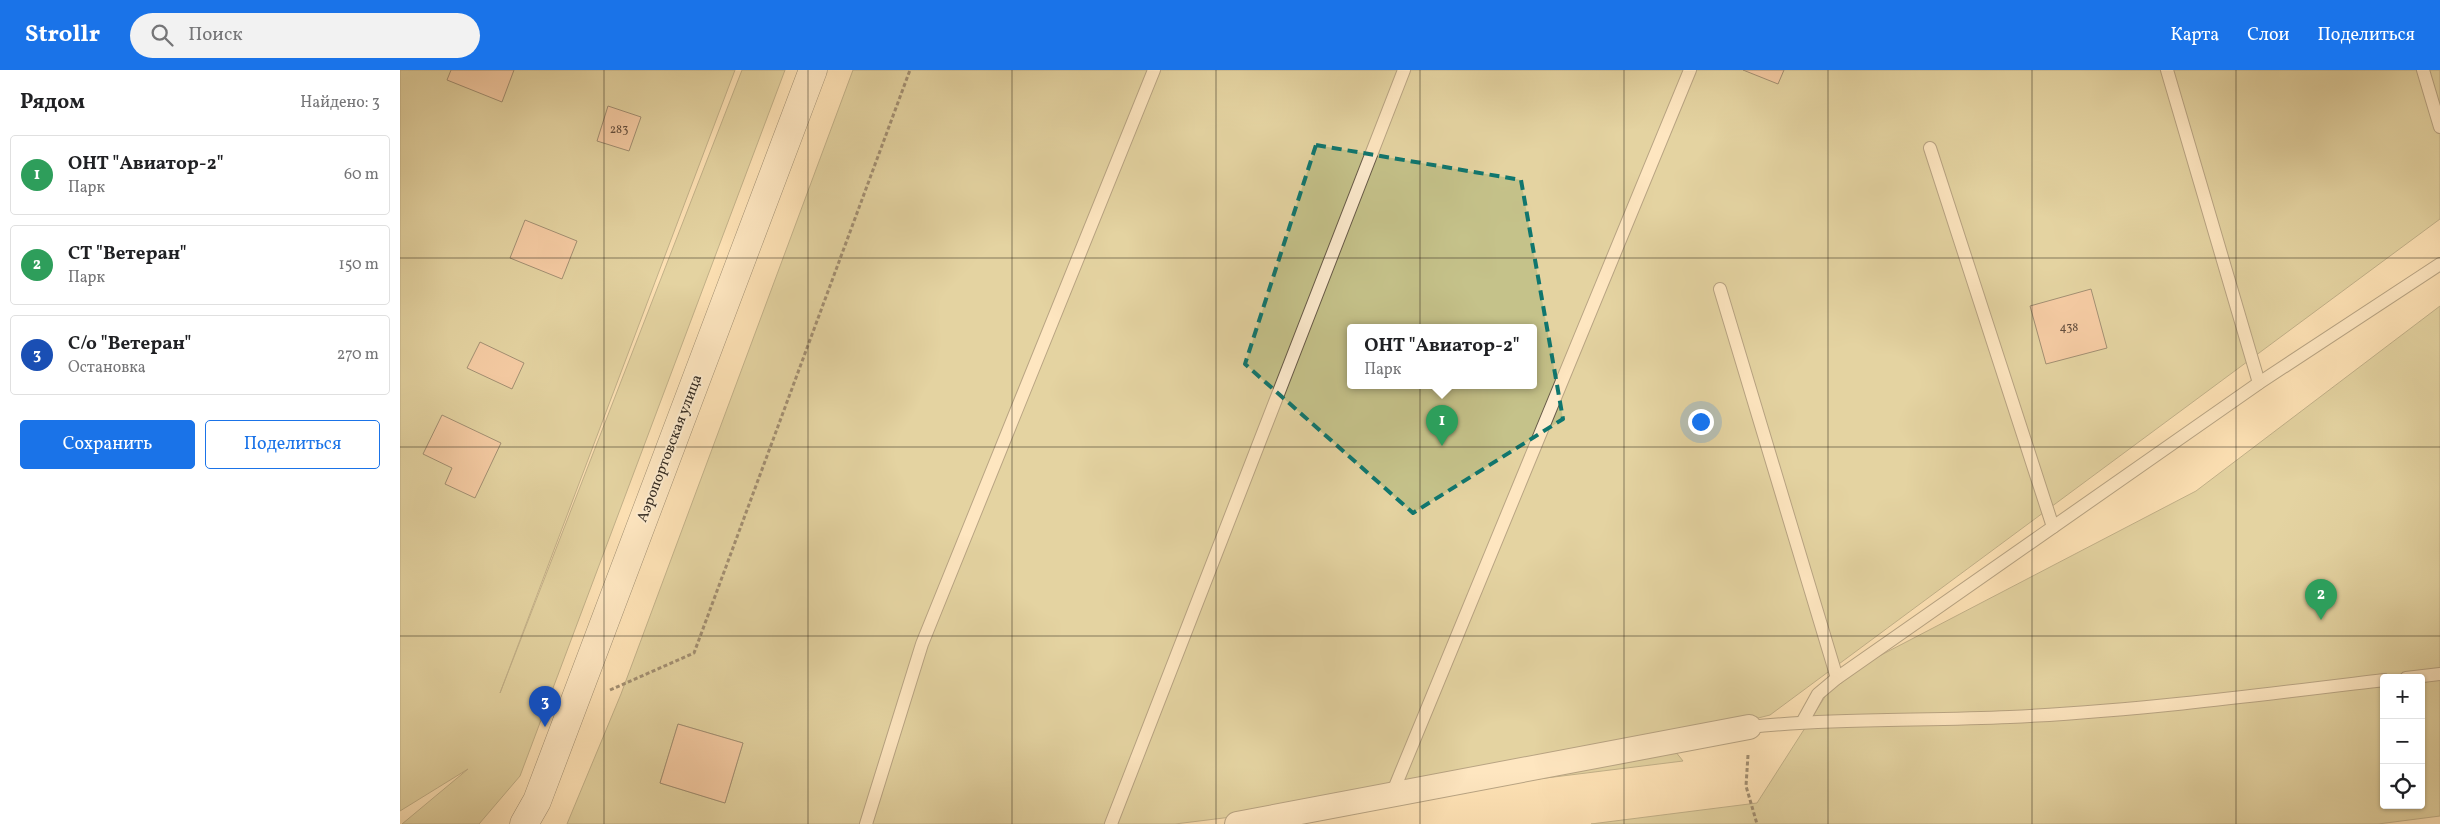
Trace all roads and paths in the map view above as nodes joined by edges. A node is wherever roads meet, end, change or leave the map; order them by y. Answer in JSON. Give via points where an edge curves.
{"nodes":[{"id":1,"x":813,"y":70,"type":"edge"},
{"id":2,"x":910,"y":70,"type":"edge"},
{"id":3,"x":1154,"y":70,"type":"edge"},
{"id":4,"x":1404,"y":70,"type":"edge"},
{"id":5,"x":1690,"y":70,"type":"edge"},
{"id":6,"x":2167,"y":70,"type":"edge"},
{"id":7,"x":2423,"y":70,"type":"edge"},
{"id":8,"x":2440,"y":127,"type":"edge"},
{"id":9,"x":1930,"y":148,"type":"dead end"},
{"id":10,"x":2440,"y":264,"type":"edge"},
{"id":11,"x":1720,"y":289,"type":"dead end"},
{"id":12,"x":2259,"y":383,"type":"junction"},
{"id":13,"x":2053,"y":527,"type":"junction"},
{"id":14,"x":2440,"y":674,"type":"edge"},
{"id":15,"x":2425,"y":676,"type":"edge"},
{"id":16,"x":1837,"y":678,"type":"junction"},
{"id":17,"x":2380,"y":680,"type":"edge"},
{"id":18,"x":570,"y":707,"type":"junction"},
{"id":19,"x":1802,"y":722,"type":"junction"},
{"id":20,"x":1749,"y":727,"type":"junction"},
{"id":21,"x":1392,"y":794,"type":"junction"},
{"id":22,"x":524,"y":824,"type":"edge"},
{"id":23,"x":866,"y":824,"type":"edge"},
{"id":24,"x":1111,"y":824,"type":"edge"},
{"id":25,"x":1241,"y":824,"type":"edge"},
{"id":26,"x":1757,"y":824,"type":"edge"}],
"edges":[{"from":1,"to":18,"type":"street","name":"Аэропортовская улица"},
{"from":2,"to":18,"type":"path","via":[[694,653]]},
{"from":3,"to":23,"type":"lane","via":[[922,644]]},
{"from":4,"to":24,"type":"lane"},
{"from":5,"to":21,"type":"lane"},
{"from":6,"to":12,"type":"lane"},
{"from":7,"to":8,"type":"lane"},
{"from":9,"to":13,"type":"lane"},
{"from":10,"to":12,"type":"lane"},
{"from":11,"to":16,"type":"lane"},
{"from":12,"to":13,"type":"lane"},
{"from":13,"to":16,"type":"lane"},
{"from":14,"to":15,"type":"lane"},
{"from":16,"to":19,"type":"lane","via":[[1818,694]]},
{"from":17,"to":19,"type":"lane","via":[[2213,701],[2010,717]]},
{"from":18,"to":22,"type":"street","name":"Аэропортовская улица","via":[[536,801]]},
{"from":19,"to":20,"type":"lane"},
{"from":20,"to":21,"type":"street"},
{"from":20,"to":26,"type":"path","via":[[1746,786]]},
{"from":21,"to":25,"type":"street"}]}
